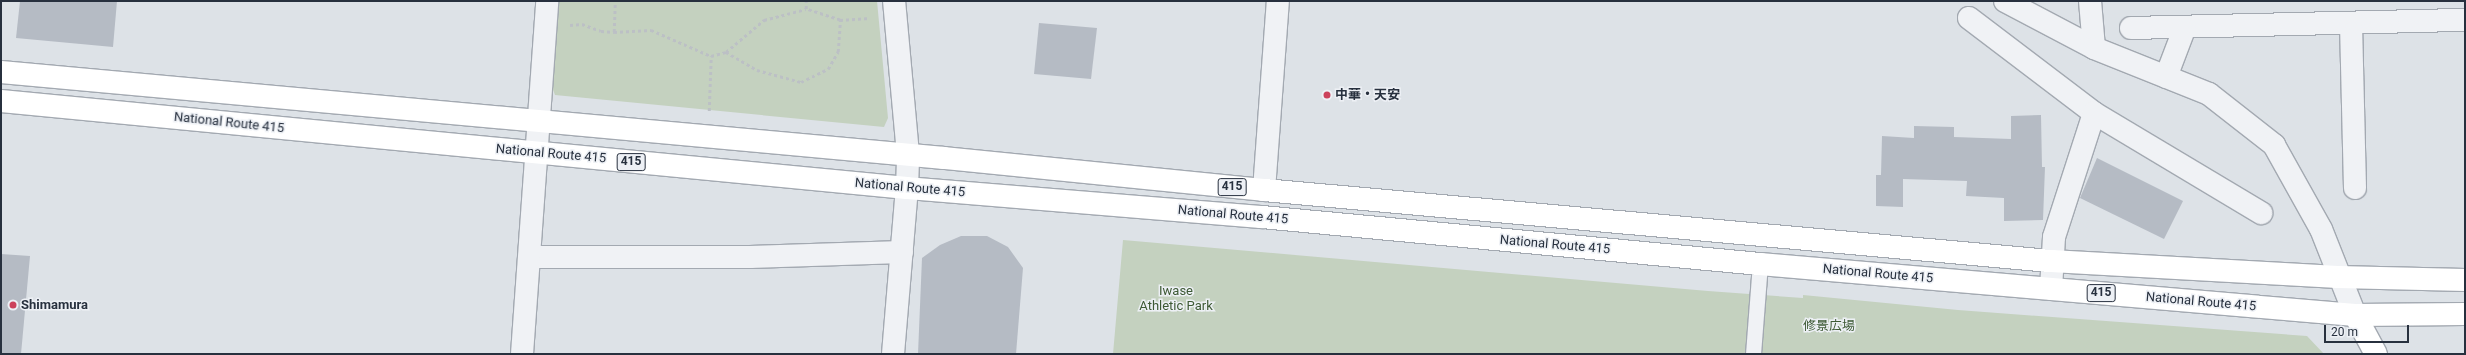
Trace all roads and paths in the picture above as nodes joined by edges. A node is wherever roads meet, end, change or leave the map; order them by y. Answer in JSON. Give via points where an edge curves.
{"nodes":[{"id":1,"x":547,"y":1,"type":"edge"},
{"id":2,"x":615,"y":1,"type":"edge"},
{"id":3,"x":806,"y":1,"type":"edge"},
{"id":4,"x":894,"y":1,"type":"edge"},
{"id":5,"x":1278,"y":1,"type":"edge"},
{"id":6,"x":2005,"y":1,"type":"edge"},
{"id":7,"x":2090,"y":1,"type":"edge"},
{"id":8,"x":806,"y":9,"type":"junction"},
{"id":9,"x":1969,"y":18,"type":"dead end"},
{"id":10,"x":2465,"y":20,"type":"edge"},
{"id":11,"x":2351,"y":24,"type":"junction"},
{"id":12,"x":546,"y":25,"type":"junction"},
{"id":13,"x":2185,"y":27,"type":"junction"},
{"id":14,"x":2132,"y":28,"type":"dead end"},
{"id":15,"x":614,"y":32,"type":"junction"},
{"id":16,"x":2094,"y":48,"type":"junction"},
{"id":17,"x":726,"y":52,"type":"junction"},
{"id":18,"x":711,"y":56,"type":"junction"},
{"id":19,"x":1,"y":72,"type":"edge"},
{"id":20,"x":2166,"y":77,"type":"junction"},
{"id":21,"x":1,"y":101,"type":"edge"},
{"id":22,"x":2094,"y":113,"type":"junction"},
{"id":23,"x":709,"y":115,"type":"dead end"},
{"id":24,"x":539,"y":121,"type":"junction"},
{"id":25,"x":537,"y":153,"type":"junction"},
{"id":26,"x":908,"y":154,"type":"junction"},
{"id":27,"x":907,"y":188,"type":"junction"},
{"id":28,"x":2355,"y":188,"type":"dead end"},
{"id":29,"x":1264,"y":190,"type":"junction"},
{"id":30,"x":2261,"y":213,"type":"dead end"},
{"id":31,"x":902,"y":252,"type":"junction"},
{"id":32,"x":530,"y":257,"type":"junction"},
{"id":33,"x":2051,"y":261,"type":"junction"},
{"id":34,"x":1760,"y":264,"type":"junction"},
{"id":35,"x":2338,"y":277,"type":"junction"},
{"id":36,"x":2465,"y":280,"type":"edge"},
{"id":37,"x":2051,"y":288,"type":"junction"},
{"id":38,"x":2355,"y":314,"type":"junction"},
{"id":39,"x":2465,"y":314,"type":"edge"},
{"id":40,"x":522,"y":354,"type":"edge"},
{"id":41,"x":893,"y":354,"type":"edge"},
{"id":42,"x":1753,"y":354,"type":"edge"},
{"id":43,"x":2376,"y":354,"type":"edge"}],
"edges":[{"from":1,"to":12,"type":"street"},
{"from":2,"to":15,"type":"path"},
{"from":3,"to":8,"type":"path"},
{"from":4,"to":26,"type":"street"},
{"from":5,"to":29,"type":"street"},
{"from":6,"to":16,"type":"street"},
{"from":7,"to":16,"type":"street"},
{"from":8,"to":17,"type":"path","via":[[764,20]]},
{"from":8,"to":17,"type":"path","via":[[840,20],[838,52],[828,69],[801,82],[757,70]]},
{"from":9,"to":22,"type":"street"},
{"from":10,"to":11,"type":"street"},
{"from":11,"to":13,"type":"street"},
{"from":11,"to":28,"type":"street"},
{"from":12,"to":15,"type":"path","via":[[582,24],[601,31]]},
{"from":12,"to":24,"type":"street"},
{"from":13,"to":14,"type":"street"},
{"from":13,"to":20,"type":"street"},
{"from":15,"to":18,"type":"path","via":[[651,30]]},
{"from":16,"to":20,"type":"street"},
{"from":17,"to":18,"type":"path"},
{"from":18,"to":23,"type":"path"},
{"from":19,"to":24,"type":"main road","number":"415"},
{"from":20,"to":35,"type":"street","via":[[2209,94],[2274,145],[2321,230]]},
{"from":21,"to":25,"type":"main road","name":"National Route 415","number":"415"},
{"from":22,"to":30,"type":"street"},
{"from":22,"to":33,"type":"street","via":[[2054,237]]},
{"from":24,"to":25,"type":"street"},
{"from":24,"to":26,"type":"main road","number":"415"},
{"from":25,"to":27,"type":"main road","name":"National Route 415","number":"415"},
{"from":25,"to":32,"type":"street"},
{"from":26,"to":27,"type":"street"},
{"from":26,"to":29,"type":"main road","number":"415"},
{"from":27,"to":31,"type":"street"},
{"from":27,"to":34,"type":"main road","name":"National Route 415","number":"415","via":[[1262,217]]},
{"from":29,"to":33,"type":"main road","number":"415"},
{"from":31,"to":32,"type":"street","via":[[750,257]]},
{"from":31,"to":41,"type":"street"},
{"from":32,"to":40,"type":"street"},
{"from":33,"to":35,"type":"main road","number":"415"},
{"from":33,"to":37,"type":"street"},
{"from":34,"to":37,"type":"main road","name":"National Route 415","number":"415"},
{"from":34,"to":42,"type":"lane"},
{"from":35,"to":36,"type":"main road","number":"415"},
{"from":35,"to":38,"type":"street"},
{"from":37,"to":38,"type":"main road","name":"National Route 415","number":"415"},
{"from":38,"to":39,"type":"main road","name":"National Route 415","number":"415"},
{"from":38,"to":43,"type":"main road"}]}
